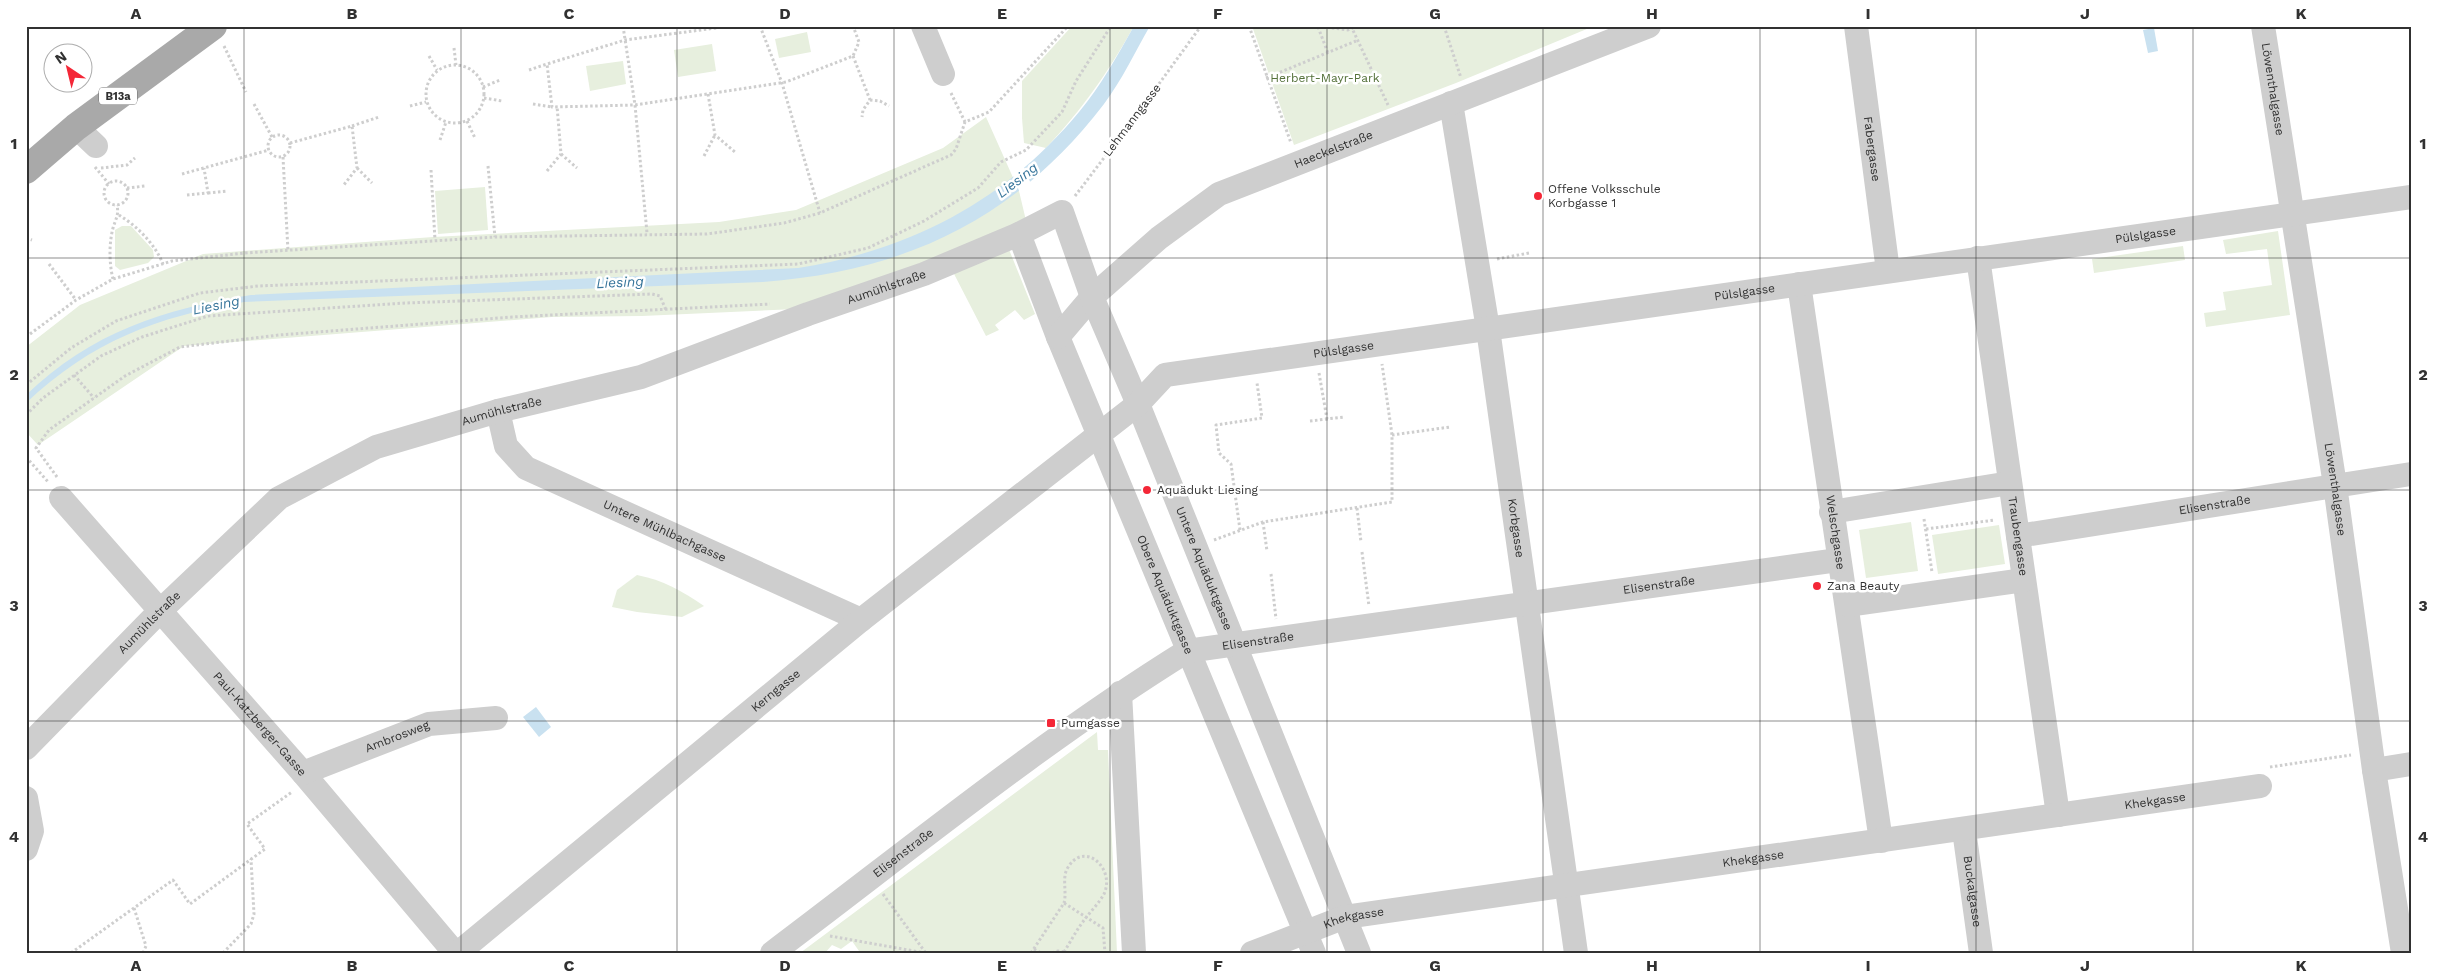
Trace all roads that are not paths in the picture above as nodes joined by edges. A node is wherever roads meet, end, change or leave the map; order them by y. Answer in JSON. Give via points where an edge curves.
{"nodes":[{"id":1,"x":923,"y":26,"type":"edge"},
{"id":2,"x":1649,"y":26,"type":"edge"},
{"id":3,"x":1856,"y":26,"type":"edge"},
{"id":4,"x":2263,"y":26,"type":"edge"},
{"id":5,"x":218,"y":35,"type":"edge"},
{"id":6,"x":943,"y":74,"type":"road end"},
{"id":7,"x":1459,"y":100,"type":"junction"},
{"id":8,"x":76,"y":127,"type":"junction"},
{"id":9,"x":96,"y":157,"type":"road end"},
{"id":10,"x":26,"y":170,"type":"edge"},
{"id":11,"x":2411,"y":197,"type":"edge"},
{"id":12,"x":1062,"y":212,"type":"joint"},
{"id":13,"x":2291,"y":214,"type":"junction"},
{"id":14,"x":1019,"y":234,"type":"junction"},
{"id":15,"x":1978,"y":258,"type":"junction"},
{"id":16,"x":1888,"y":272,"type":"junction"},
{"id":17,"x":1799,"y":284,"type":"junction"},
{"id":18,"x":1092,"y":297,"type":"junction"},
{"id":19,"x":1488,"y":328,"type":"junction"},
{"id":20,"x":1058,"y":337,"type":"junction"},
{"id":21,"x":1138,"y":404,"type":"junction"},
{"id":22,"x":498,"y":411,"type":"junction"},
{"id":23,"x":1098,"y":434,"type":"junction"},
{"id":24,"x":2411,"y":474,"type":"edge"},
{"id":25,"x":2010,"y":483,"type":"junction"},
{"id":26,"x":2335,"y":485,"type":"junction"},
{"id":27,"x":66,"y":502,"type":"road end"},
{"id":28,"x":1832,"y":512,"type":"junction"},
{"id":29,"x":2017,"y":526,"type":"junction"},
{"id":30,"x":1838,"y":560,"type":"junction"},
{"id":31,"x":2024,"y":580,"type":"junction"},
{"id":32,"x":1525,"y":604,"type":"junction"},
{"id":33,"x":1847,"y":606,"type":"junction"},
{"id":34,"x":161,"y":610,"type":"junction"},
{"id":35,"x":861,"y":620,"type":"junction"},
{"id":36,"x":1234,"y":646,"type":"junction"},
{"id":37,"x":1187,"y":651,"type":"junction"},
{"id":38,"x":1120,"y":693,"type":"junction"},
{"id":39,"x":496,"y":718,"type":"dead end"},
{"id":40,"x":26,"y":748,"type":"edge"},
{"id":41,"x":2411,"y":764,"type":"edge"},
{"id":42,"x":2374,"y":770,"type":"junction"},
{"id":43,"x":306,"y":777,"type":"junction"},
{"id":44,"x":2260,"y":786,"type":"road end"},
{"id":45,"x":26,"y":798,"type":"edge"},
{"id":46,"x":2058,"y":815,"type":"junction"},
{"id":47,"x":1964,"y":830,"type":"junction"},
{"id":48,"x":1881,"y":841,"type":"junction"},
{"id":49,"x":26,"y":849,"type":"edge"},
{"id":50,"x":1566,"y":884,"type":"junction"},
{"id":51,"x":1345,"y":917,"type":"junction"},
{"id":52,"x":1309,"y":942,"type":"edge"},
{"id":53,"x":456,"y":953,"type":"edge"},
{"id":54,"x":772,"y":953,"type":"edge"},
{"id":55,"x":1134,"y":953,"type":"edge"},
{"id":56,"x":1252,"y":953,"type":"edge"},
{"id":57,"x":1359,"y":953,"type":"edge"},
{"id":58,"x":1576,"y":953,"type":"edge"},
{"id":59,"x":1981,"y":953,"type":"edge"},
{"id":60,"x":2403,"y":953,"type":"edge"}],
"edges":[{"from":1,"to":6,"type":"street"},
{"from":2,"to":7,"type":"street","name":"Haeckelstraße"},
{"from":3,"to":16,"type":"street","name":"Fabergasse"},
{"from":4,"to":13,"type":"street","name":"Löwenthalgasse"},
{"from":5,"to":8,"type":"main road","number":"B13a"},
{"from":7,"to":18,"type":"street","name":"Haeckelstraße","via":[[1219,194],[1158,238]]},
{"from":7,"to":19,"type":"street","name":"Korbgasse"},
{"from":8,"to":9,"type":"street"},
{"from":8,"to":10,"type":"main road","number":"B13a"},
{"from":11,"to":13,"type":"street","name":"Pülslgasse"},
{"from":12,"to":14,"type":"street","name":"Aumühlstraße"},
{"from":12,"to":18,"type":"street","name":"Untere Aquäduktgasse"},
{"from":13,"to":15,"type":"street","name":"Pülslgasse"},
{"from":13,"to":26,"type":"street","name":"Löwenthalgasse"},
{"from":14,"to":20,"type":"street","name":"Obere Aquäduktgasse"},
{"from":14,"to":22,"type":"street","name":"Aumühlstraße","via":[[924,274],[641,377]]},
{"from":15,"to":16,"type":"street","name":"Pülslgasse"},
{"from":15,"to":25,"type":"street","name":"Traubengasse"},
{"from":16,"to":17,"type":"street","name":"Pülslgasse"},
{"from":17,"to":19,"type":"street","name":"Pülslgasse"},
{"from":17,"to":28,"type":"street","name":"Welschgasse"},
{"from":18,"to":20,"type":"street","name":"Haeckelstraße"},
{"from":18,"to":21,"type":"street","name":"Untere Aquäduktgasse"},
{"from":19,"to":21,"type":"street","name":"Pülslgasse","via":[[1165,375]]},
{"from":19,"to":32,"type":"street","name":"Korbgasse"},
{"from":20,"to":23,"type":"street","name":"Obere Aquäduktgasse"},
{"from":21,"to":23,"type":"street","name":"Pülslgasse"},
{"from":21,"to":36,"type":"street","name":"Untere Aquäduktgasse"},
{"from":22,"to":34,"type":"street","name":"Aumühlstraße","via":[[376,447],[279,498]]},
{"from":22,"to":35,"type":"street","name":"Untere Mühlbachgasse","via":[[506,446],[526,468]]},
{"from":23,"to":35,"type":"street","name":"Kerngasse"},
{"from":23,"to":37,"type":"street","name":"Obere Aquäduktgasse"},
{"from":24,"to":26,"type":"street","name":"Elisenstraße"},
{"from":25,"to":28,"type":"street"},
{"from":25,"to":29,"type":"street","name":"Traubengasse"},
{"from":26,"to":29,"type":"street","name":"Elisenstraße"},
{"from":26,"to":42,"type":"street","name":"Löwenthalgasse"},
{"from":27,"to":34,"type":"street","name":"Paul-Katzberger-Gasse"},
{"from":28,"to":30,"type":"street","name":"Welschgasse"},
{"from":29,"to":31,"type":"street","name":"Traubengasse"},
{"from":30,"to":32,"type":"street","name":"Elisenstraße"},
{"from":30,"to":33,"type":"street","name":"Welschgasse"},
{"from":31,"to":33,"type":"street"},
{"from":31,"to":46,"type":"street","name":"Traubengasse"},
{"from":32,"to":36,"type":"street","name":"Elisenstraße"},
{"from":32,"to":50,"type":"street","name":"Korbgasse"},
{"from":33,"to":48,"type":"street","name":"Welschgasse"},
{"from":34,"to":40,"type":"street","name":"Aumühlstraße"},
{"from":34,"to":43,"type":"street","name":"Paul-Katzberger-Gasse"},
{"from":35,"to":53,"type":"street","name":"Kerngasse"},
{"from":36,"to":37,"type":"street","name":"Elisenstraße"},
{"from":36,"to":51,"type":"street","name":"Untere Aquäduktgasse"},
{"from":37,"to":38,"type":"street","name":"Elisenstraße"},
{"from":37,"to":52,"type":"street","name":"Obere Aquäduktgasse"},
{"from":38,"to":54,"type":"street","name":"Elisenstraße"},
{"from":38,"to":55,"type":"street"},
{"from":39,"to":43,"type":"street","name":"Ambrosweg","via":[[429,724]]},
{"from":41,"to":42,"type":"street"},
{"from":42,"to":60,"type":"street","name":"Löwenthalgasse"},
{"from":43,"to":53,"type":"street","name":"Paul-Katzberger-Gasse"},
{"from":44,"to":46,"type":"street","name":"Khekgasse"},
{"from":45,"to":49,"type":"street","via":[[32,831]]},
{"from":46,"to":47,"type":"street","name":"Khekgasse"},
{"from":47,"to":48,"type":"street","name":"Khekgasse"},
{"from":47,"to":59,"type":"street","name":"Buckalgasse"},
{"from":48,"to":50,"type":"street","name":"Khekgasse"},
{"from":50,"to":51,"type":"street","name":"Khekgasse"},
{"from":50,"to":58,"type":"street","name":"Korbgasse"},
{"from":51,"to":52,"type":"street","name":"Khekgasse"},
{"from":51,"to":57,"type":"street","name":"Untere Aquäduktgasse"},
{"from":52,"to":56,"type":"street","name":"Khekgasse"}]}
